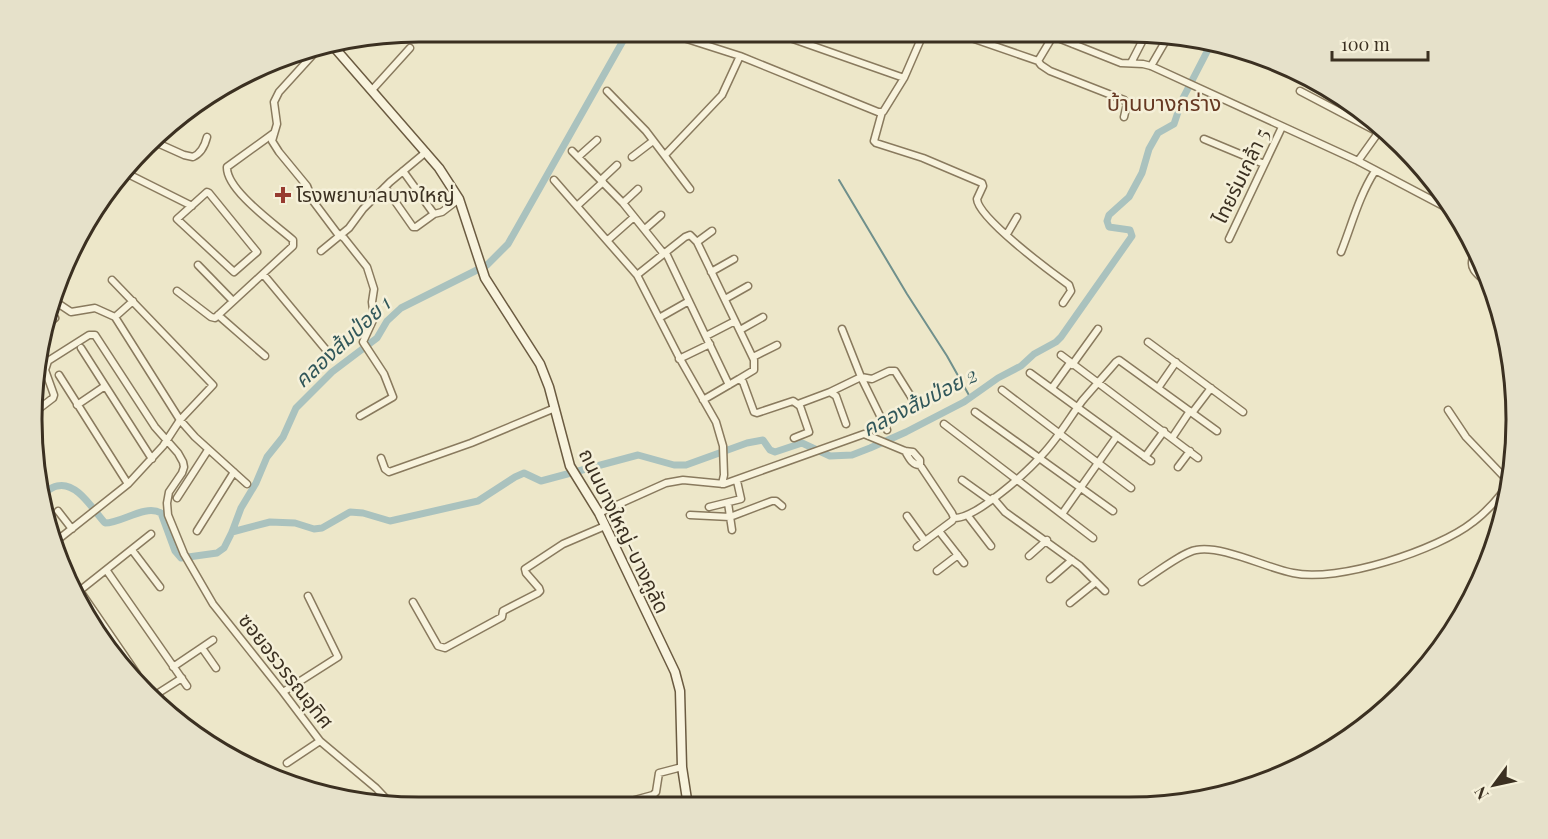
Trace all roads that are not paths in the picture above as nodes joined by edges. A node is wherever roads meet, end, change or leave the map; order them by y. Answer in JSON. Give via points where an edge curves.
{"nodes":[{"id":1,"x":695,"y":42,"type":"edge"},
{"id":2,"x":801,"y":42,"type":"edge"},
{"id":3,"x":920,"y":42,"type":"edge"},
{"id":4,"x":983,"y":42,"type":"edge"},
{"id":5,"x":1049,"y":42,"type":"edge"},
{"id":6,"x":1069,"y":42,"type":"edge"},
{"id":7,"x":1142,"y":43,"type":"edge"},
{"id":8,"x":1073,"y":44,"type":"joint"},
{"id":9,"x":1164,"y":44,"type":"edge"},
{"id":10,"x":411,"y":48,"type":"dead end"},
{"id":11,"x":338,"y":51,"type":"edge"},
{"id":12,"x":740,"y":57,"type":"junction"},
{"id":13,"x":309,"y":59,"type":"edge"},
{"id":14,"x":1038,"y":61,"type":"junction"},
{"id":15,"x":1131,"y":63,"type":"junction"},
{"id":16,"x":1151,"y":66,"type":"junction"},
{"id":17,"x":904,"y":78,"type":"junction"},
{"id":18,"x":372,"y":90,"type":"junction"},
{"id":19,"x":1300,"y":91,"type":"dead end"},
{"id":20,"x":607,"y":92,"type":"dead end"},
{"id":21,"x":882,"y":112,"type":"junction"},
{"id":22,"x":1124,"y":117,"type":"dead end"},
{"id":23,"x":1363,"y":124,"type":"edge"},
{"id":24,"x":1282,"y":127,"type":"junction"},
{"id":25,"x":274,"y":134,"type":"junction"},
{"id":26,"x":1376,"y":135,"type":"edge"},
{"id":27,"x":207,"y":136,"type":"dead end"},
{"id":28,"x":1204,"y":139,"type":"dead end"},
{"id":29,"x":597,"y":140,"type":"dead end"},
{"id":30,"x":653,"y":141,"type":"junction"},
{"id":31,"x":162,"y":145,"type":"edge"},
{"id":32,"x":572,"y":151,"type":"dead end"},
{"id":33,"x":426,"y":152,"type":"junction"},
{"id":34,"x":665,"y":155,"type":"junction"},
{"id":35,"x":578,"y":157,"type":"junction"},
{"id":36,"x":632,"y":157,"type":"dead end"},
{"id":37,"x":1358,"y":161,"type":"junction"},
{"id":38,"x":1264,"y":164,"type":"junction"},
{"id":39,"x":617,"y":165,"type":"dead end"},
{"id":40,"x":403,"y":171,"type":"junction"},
{"id":41,"x":1375,"y":171,"type":"junction"},
{"id":42,"x":132,"y":175,"type":"edge"},
{"id":43,"x":554,"y":180,"type":"dead end"},
{"id":44,"x":602,"y":181,"type":"junction"},
{"id":45,"x":385,"y":187,"type":"junction"},
{"id":46,"x":638,"y":189,"type":"dead end"},
{"id":47,"x":690,"y":189,"type":"dead end"},
{"id":48,"x":459,"y":199,"type":"junction"},
{"id":49,"x":623,"y":203,"type":"junction"},
{"id":50,"x":1437,"y":203,"type":"edge"},
{"id":51,"x":578,"y":205,"type":"junction"},
{"id":52,"x":192,"y":206,"type":"junction"},
{"id":53,"x":434,"y":214,"type":"junction"},
{"id":54,"x":661,"y":215,"type":"dead end"},
{"id":55,"x":634,"y":217,"type":"junction"},
{"id":56,"x":1017,"y":217,"type":"dead end"},
{"id":57,"x":645,"y":229,"type":"junction"},
{"id":58,"x":712,"y":231,"type":"dead end"},
{"id":59,"x":1007,"y":234,"type":"junction"},
{"id":60,"x":341,"y":235,"type":"junction"},
{"id":61,"x":1229,"y":238,"type":"dead end"},
{"id":62,"x":608,"y":240,"type":"junction"},
{"id":63,"x":697,"y":242,"type":"junction"},
{"id":64,"x":321,"y":251,"type":"dead end"},
{"id":65,"x":1341,"y":252,"type":"dead end"},
{"id":66,"x":665,"y":254,"type":"junction"},
{"id":67,"x":734,"y":259,"type":"dead end"},
{"id":68,"x":198,"y":265,"type":"dead end"},
{"id":69,"x":711,"y":272,"type":"junction"},
{"id":70,"x":263,"y":273,"type":"junction"},
{"id":71,"x":637,"y":275,"type":"junction"},
{"id":72,"x":112,"y":280,"type":"dead end"},
{"id":73,"x":748,"y":286,"type":"dead end"},
{"id":74,"x":177,"y":291,"type":"dead end"},
{"id":75,"x":725,"y":299,"type":"junction"},
{"id":76,"x":133,"y":301,"type":"junction"},
{"id":77,"x":233,"y":301,"type":"junction"},
{"id":78,"x":689,"y":301,"type":"junction"},
{"id":79,"x":1063,"y":303,"type":"dead end"},
{"id":80,"x":60,"y":305,"type":"edge"},
{"id":81,"x":218,"y":315,"type":"junction"},
{"id":82,"x":115,"y":316,"type":"junction"},
{"id":83,"x":764,"y":317,"type":"dead end"},
{"id":84,"x":659,"y":318,"type":"junction"},
{"id":85,"x":735,"y":321,"type":"junction"},
{"id":86,"x":842,"y":329,"type":"dead end"},
{"id":87,"x":1098,"y":329,"type":"dead end"},
{"id":88,"x":740,"y":330,"type":"junction"},
{"id":89,"x":706,"y":336,"type":"junction"},
{"id":90,"x":1148,"y":342,"type":"dead end"},
{"id":91,"x":710,"y":344,"type":"junction"},
{"id":92,"x":777,"y":345,"type":"dead end"},
{"id":93,"x":81,"y":348,"type":"dead end"},
{"id":94,"x":1061,"y":355,"type":"dead end"},
{"id":95,"x":265,"y":356,"type":"dead end"},
{"id":96,"x":332,"y":357,"type":"dead end"},
{"id":97,"x":753,"y":357,"type":"junction"},
{"id":98,"x":679,"y":359,"type":"junction"},
{"id":99,"x":1176,"y":362,"type":"junction"},
{"id":100,"x":1071,"y":364,"type":"junction"},
{"id":101,"x":45,"y":370,"type":"edge"},
{"id":102,"x":45,"y":370,"type":"edge"},
{"id":103,"x":1030,"y":373,"type":"dead end"},
{"id":104,"x":59,"y":375,"type":"dead end"},
{"id":105,"x":861,"y":377,"type":"junction"},
{"id":106,"x":739,"y":379,"type":"junction"},
{"id":107,"x":1097,"y":384,"type":"junction"},
{"id":108,"x":729,"y":385,"type":"junction"},
{"id":109,"x":105,"y":386,"type":"junction"},
{"id":110,"x":1052,"y":388,"type":"junction"},
{"id":111,"x":1158,"y":388,"type":"junction"},
{"id":112,"x":1211,"y":388,"type":"junction"},
{"id":113,"x":1002,"y":390,"type":"dead end"},
{"id":114,"x":830,"y":392,"type":"junction"},
{"id":115,"x":703,"y":400,"type":"junction"},
{"id":116,"x":915,"y":403,"type":"dead end"},
{"id":117,"x":798,"y":404,"type":"junction"},
{"id":118,"x":77,"y":405,"type":"junction"},
{"id":119,"x":43,"y":406,"type":"edge"},
{"id":120,"x":1078,"y":407,"type":"junction"},
{"id":121,"x":555,"y":408,"type":"junction"},
{"id":122,"x":1448,"y":410,"type":"dead end"},
{"id":123,"x":975,"y":412,"type":"dead end"},
{"id":124,"x":1191,"y":412,"type":"junction"},
{"id":125,"x":1243,"y":412,"type":"dead end"},
{"id":126,"x":360,"y":416,"type":"dead end"},
{"id":127,"x":180,"y":420,"type":"junction"},
{"id":128,"x":846,"y":424,"type":"dead end"},
{"id":129,"x":944,"y":424,"type":"dead end"},
{"id":130,"x":887,"y":430,"type":"dead end"},
{"id":131,"x":1164,"y":431,"type":"junction"},
{"id":132,"x":1217,"y":431,"type":"dead end"},
{"id":133,"x":1059,"y":433,"type":"junction"},
{"id":134,"x":1118,"y":436,"type":"junction"},
{"id":135,"x":794,"y":438,"type":"dead end"},
{"id":136,"x":1172,"y":438,"type":"junction"},
{"id":137,"x":167,"y":441,"type":"junction"},
{"id":138,"x":208,"y":450,"type":"junction"},
{"id":139,"x":1190,"y":452,"type":"junction"},
{"id":140,"x":1040,"y":457,"type":"junction"},
{"id":141,"x":1145,"y":457,"type":"junction"},
{"id":142,"x":381,"y":458,"type":"dead end"},
{"id":143,"x":1198,"y":458,"type":"dead end"},
{"id":144,"x":152,"y":459,"type":"junction"},
{"id":145,"x":1151,"y":461,"type":"dead end"},
{"id":146,"x":1099,"y":463,"type":"junction"},
{"id":147,"x":1178,"y":467,"type":"dead end"},
{"id":148,"x":234,"y":472,"type":"junction"},
{"id":149,"x":1502,"y":472,"type":"edge"},
{"id":150,"x":1016,"y":479,"type":"junction"},
{"id":151,"x":962,"y":480,"type":"dead end"},
{"id":152,"x":737,"y":481,"type":"junction"},
{"id":153,"x":128,"y":484,"type":"junction"},
{"id":154,"x":247,"y":484,"type":"dead end"},
{"id":155,"x":722,"y":484,"type":"junction"},
{"id":156,"x":1080,"y":487,"type":"junction"},
{"id":157,"x":1131,"y":488,"type":"dead end"},
{"id":158,"x":177,"y":498,"type":"dead end"},
{"id":159,"x":991,"y":499,"type":"junction"},
{"id":160,"x":1498,"y":499,"type":"edge"},
{"id":161,"x":728,"y":503,"type":"junction"},
{"id":162,"x":782,"y":506,"type":"dead end"},
{"id":163,"x":709,"y":507,"type":"dead end"},
{"id":164,"x":58,"y":511,"type":"dead end"},
{"id":165,"x":1113,"y":511,"type":"dead end"},
{"id":166,"x":599,"y":513,"type":"junction"},
{"id":167,"x":1062,"y":514,"type":"junction"},
{"id":168,"x":690,"y":515,"type":"dead end"},
{"id":169,"x":907,"y":516,"type":"dead end"},
{"id":170,"x":968,"y":516,"type":"junction"},
{"id":171,"x":730,"y":517,"type":"junction"},
{"id":172,"x":954,"y":518,"type":"junction"},
{"id":173,"x":605,"y":526,"type":"junction"},
{"id":174,"x":72,"y":529,"type":"junction"},
{"id":175,"x":732,"y":530,"type":"dead end"},
{"id":176,"x":197,"y":531,"type":"dead end"},
{"id":177,"x":939,"y":531,"type":"junction"},
{"id":178,"x":151,"y":534,"type":"dead end"},
{"id":179,"x":61,"y":537,"type":"edge"},
{"id":180,"x":1093,"y":538,"type":"dead end"},
{"id":181,"x":1047,"y":540,"type":"junction"},
{"id":182,"x":925,"y":541,"type":"junction"},
{"id":183,"x":991,"y":546,"type":"dead end"},
{"id":184,"x":918,"y":547,"type":"dead end"},
{"id":185,"x":132,"y":550,"type":"junction"},
{"id":186,"x":958,"y":555,"type":"junction"},
{"id":187,"x":1029,"y":556,"type":"dead end"},
{"id":188,"x":1072,"y":560,"type":"junction"},
{"id":189,"x":964,"y":563,"type":"dead end"},
{"id":190,"x":107,"y":571,"type":"junction"},
{"id":191,"x":937,"y":571,"type":"dead end"},
{"id":192,"x":1050,"y":579,"type":"dead end"},
{"id":193,"x":1096,"y":582,"type":"junction"},
{"id":194,"x":1142,"y":582,"type":"dead end"},
{"id":195,"x":160,"y":587,"type":"dead end"},
{"id":196,"x":82,"y":589,"type":"edge"},
{"id":197,"x":1106,"y":591,"type":"dead end"},
{"id":198,"x":308,"y":596,"type":"dead end"},
{"id":199,"x":413,"y":602,"type":"dead end"},
{"id":200,"x":1070,"y":603,"type":"dead end"},
{"id":201,"x":213,"y":640,"type":"dead end"},
{"id":202,"x":202,"y":648,"type":"junction"},
{"id":203,"x":173,"y":667,"type":"junction"},
{"id":204,"x":216,"y":668,"type":"dead end"},
{"id":205,"x":182,"y":678,"type":"junction"},
{"id":206,"x":187,"y":686,"type":"dead end"},
{"id":207,"x":160,"y":692,"type":"dead end"},
{"id":208,"x":284,"y":692,"type":"junction"},
{"id":209,"x":320,"y":741,"type":"junction"},
{"id":210,"x":286,"y":763,"type":"dead end"},
{"id":211,"x":682,"y":767,"type":"junction"},
{"id":212,"x":383,"y":795,"type":"edge"},
{"id":213,"x":646,"y":797,"type":"edge"},
{"id":214,"x":687,"y":797,"type":"edge"}],
"edges":[{"from":1,"to":12,"type":"street"},
{"from":2,"to":17,"type":"street"},
{"from":3,"to":17,"type":"street"},
{"from":4,"to":14,"type":"street"},
{"from":5,"to":14,"type":"street"},
{"from":6,"to":8,"type":"street"},
{"from":7,"to":15,"type":"street"},
{"from":8,"to":15,"type":"street","via":[[1121,63]]},
{"from":9,"to":16,"type":"street"},
{"from":10,"to":18,"type":"street"},
{"from":11,"to":18,"type":"street","name":"ถนนบางใหญ่-บางคูลัด"},
{"from":12,"to":21,"type":"street"},
{"from":12,"to":34,"type":"street","via":[[722,95]]},
{"from":13,"to":25,"type":"street","via":[[274,102]]},
{"from":14,"to":22,"type":"street","via":[[1050,71],[1124,100]]},
{"from":15,"to":16,"type":"street"},
{"from":16,"to":24,"type":"street"},
{"from":17,"to":21,"type":"street"},
{"from":18,"to":33,"type":"street","name":"ถนนบางใหญ่-บางคูลัด"},
{"from":19,"to":23,"type":"street"},
{"from":20,"to":30,"type":"street"},
{"from":21,"to":59,"type":"street","via":[[876,143],[979,181],[983,186],[978,204]]},
{"from":24,"to":37,"type":"street"},
{"from":24,"to":38,"type":"street","name":"ไทยร่มเกล้า 5"},
{"from":25,"to":60,"type":"street","via":[[274,146]]},
{"from":25,"to":70,"type":"street","via":[[227,167],[227,175],[243,197],[293,240],[293,246]]},
{"from":26,"to":37,"type":"street"},
{"from":27,"to":31,"type":"street","via":[[201,152],[193,157]]},
{"from":28,"to":38,"type":"street"},
{"from":29,"to":35,"type":"street"},
{"from":30,"to":34,"type":"street"},
{"from":30,"to":36,"type":"street"},
{"from":32,"to":35,"type":"street"},
{"from":33,"to":40,"type":"street"},
{"from":33,"to":48,"type":"street","name":"ถนนบางใหญ่-บางคูลัด"},
{"from":34,"to":47,"type":"street"},
{"from":35,"to":44,"type":"street"},
{"from":37,"to":41,"type":"street"},
{"from":38,"to":61,"type":"street","name":"ไทยร่มเกล้า 5"},
{"from":39,"to":44,"type":"street"},
{"from":40,"to":45,"type":"street"},
{"from":40,"to":53,"type":"street"},
{"from":41,"to":50,"type":"street"},
{"from":41,"to":65,"type":"street","via":[[1363,190]]},
{"from":42,"to":52,"type":"street"},
{"from":43,"to":51,"type":"street"},
{"from":44,"to":49,"type":"street"},
{"from":44,"to":51,"type":"street"},
{"from":45,"to":53,"type":"street","via":[[413,227]]},
{"from":45,"to":60,"type":"street"},
{"from":46,"to":49,"type":"street"},
{"from":48,"to":53,"type":"street"},
{"from":48,"to":121,"type":"street","name":"ถนนบางใหญ่-บางคูลัด","via":[[485,278],[540,364]]},
{"from":49,"to":55,"type":"street"},
{"from":51,"to":62,"type":"street"},
{"from":52,"to":52,"type":"street","via":[[209,193],[256,253],[231,272],[177,219]]},
{"from":54,"to":57,"type":"street"},
{"from":55,"to":57,"type":"street"},
{"from":55,"to":62,"type":"street"},
{"from":56,"to":59,"type":"street"},
{"from":57,"to":66,"type":"street"},
{"from":58,"to":63,"type":"street"},
{"from":59,"to":79,"type":"street","via":[[1069,285],[1071,291]]},
{"from":60,"to":64,"type":"street"},
{"from":60,"to":126,"type":"street","via":[[367,267],[374,289],[374,318],[363,342],[384,374],[393,397]]},
{"from":62,"to":71,"type":"street"},
{"from":63,"to":66,"type":"street","via":[[690,236]]},
{"from":63,"to":69,"type":"street"},
{"from":66,"to":71,"type":"street"},
{"from":66,"to":78,"type":"street"},
{"from":67,"to":69,"type":"street"},
{"from":68,"to":77,"type":"street"},
{"from":69,"to":75,"type":"street"},
{"from":70,"to":77,"type":"street"},
{"from":70,"to":96,"type":"street"},
{"from":71,"to":84,"type":"street"},
{"from":72,"to":76,"type":"street"},
{"from":73,"to":75,"type":"street"},
{"from":74,"to":81,"type":"street","via":[[211,317]]},
{"from":75,"to":85,"type":"street"},
{"from":76,"to":82,"type":"street"},
{"from":76,"to":127,"type":"street","via":[[213,385]]},
{"from":77,"to":81,"type":"street"},
{"from":78,"to":84,"type":"street"},
{"from":78,"to":89,"type":"street"},
{"from":80,"to":82,"type":"street","via":[[71,312],[95,308]]},
{"from":81,"to":95,"type":"street"},
{"from":82,"to":127,"type":"street"},
{"from":83,"to":88,"type":"street"},
{"from":84,"to":98,"type":"street"},
{"from":85,"to":88,"type":"street"},
{"from":85,"to":89,"type":"street"},
{"from":86,"to":105,"type":"street"},
{"from":87,"to":100,"type":"street"},
{"from":88,"to":97,"type":"street"},
{"from":89,"to":91,"type":"street"},
{"from":90,"to":99,"type":"street"},
{"from":91,"to":98,"type":"street"},
{"from":91,"to":108,"type":"street"},
{"from":92,"to":97,"type":"street"},
{"from":93,"to":109,"type":"street"},
{"from":94,"to":100,"type":"street"},
{"from":97,"to":106,"type":"street","via":[[754,370]]},
{"from":98,"to":115,"type":"street"},
{"from":99,"to":111,"type":"street"},
{"from":99,"to":112,"type":"street"},
{"from":100,"to":107,"type":"street"},
{"from":100,"to":110,"type":"street"},
{"from":101,"to":137,"type":"street","via":[[48,361],[95,335]]},
{"from":102,"to":119,"type":"street","via":[[54,395]]},
{"from":103,"to":110,"type":"street"},
{"from":104,"to":118,"type":"street"},
{"from":105,"to":114,"type":"street"},
{"from":105,"to":116,"type":"street","via":[[872,379],[895,371]]},
{"from":105,"to":130,"type":"street"},
{"from":106,"to":108,"type":"street"},
{"from":106,"to":117,"type":"street","via":[[754,412],[793,401]]},
{"from":107,"to":111,"type":"street","via":[[1119,360]]},
{"from":107,"to":120,"type":"street"},
{"from":107,"to":131,"type":"street"},
{"from":108,"to":115,"type":"street"},
{"from":109,"to":118,"type":"street"},
{"from":109,"to":144,"type":"street"},
{"from":110,"to":120,"type":"street"},
{"from":111,"to":124,"type":"street"},
{"from":112,"to":124,"type":"street"},
{"from":112,"to":125,"type":"street"},
{"from":113,"to":133,"type":"street"},
{"from":114,"to":117,"type":"street"},
{"from":114,"to":128,"type":"street","via":[[836,396]]},
{"from":115,"to":155,"type":"street","via":[[716,422],[723,446]]},
{"from":117,"to":135,"type":"street","via":[[809,432]]},
{"from":118,"to":153,"type":"street"},
{"from":120,"to":133,"type":"street"},
{"from":120,"to":134,"type":"street"},
{"from":121,"to":142,"type":"street","via":[[389,472]]},
{"from":121,"to":166,"type":"street","name":"ถนนบางใหญ่-บางคูลัด","via":[[573,470]]},
{"from":122,"to":149,"type":"street","via":[[1466,436]]},
{"from":123,"to":140,"type":"street"},
{"from":124,"to":132,"type":"street"},
{"from":124,"to":136,"type":"street"},
{"from":127,"to":137,"type":"street"},
{"from":127,"to":138,"type":"street"},
{"from":129,"to":150,"type":"street"},
{"from":131,"to":136,"type":"street"},
{"from":131,"to":141,"type":"street"},
{"from":133,"to":140,"type":"street"},
{"from":133,"to":146,"type":"street"},
{"from":134,"to":141,"type":"street"},
{"from":134,"to":146,"type":"street"},
{"from":136,"to":139,"type":"street"},
{"from":137,"to":144,"type":"street"},
{"from":137,"to":208,"type":"street","name":"ซอยอรวรรณอุทิศ","via":[[184,468],[169,492],[167,503],[184,554],[213,604]]},
{"from":138,"to":148,"type":"street"},
{"from":138,"to":158,"type":"street"},
{"from":139,"to":143,"type":"street"},
{"from":139,"to":147,"type":"street"},
{"from":140,"to":150,"type":"street"},
{"from":140,"to":156,"type":"street"},
{"from":141,"to":145,"type":"street"},
{"from":144,"to":153,"type":"street"},
{"from":146,"to":156,"type":"street"},
{"from":146,"to":157,"type":"street"},
{"from":148,"to":154,"type":"street"},
{"from":148,"to":176,"type":"street"},
{"from":150,"to":159,"type":"street"},
{"from":150,"to":167,"type":"street"},
{"from":151,"to":159,"type":"street"},
{"from":152,"to":155,"type":"street"},
{"from":152,"to":161,"type":"street","via":[[741,499]]},
{"from":152,"to":172,"type":"street","via":[[864,434],[913,452]]},
{"from":153,"to":174,"type":"street"},
{"from":155,"to":166,"type":"street","via":[[683,480],[666,483]]},
{"from":156,"to":165,"type":"street"},
{"from":156,"to":167,"type":"street"},
{"from":159,"to":170,"type":"street"},
{"from":159,"to":181,"type":"street"},
{"from":160,"to":194,"type":"street","via":[[1455,534],[1423,550],[1361,568],[1309,576],[1236,556],[1195,550]]},
{"from":161,"to":163,"type":"street"},
{"from":161,"to":171,"type":"street"},
{"from":162,"to":171,"type":"street","via":[[772,501]]},
{"from":164,"to":174,"type":"street"},
{"from":166,"to":173,"type":"street","name":"ถนนบางใหญ่-บางคูลัด"},
{"from":167,"to":180,"type":"street"},
{"from":168,"to":171,"type":"street"},
{"from":169,"to":182,"type":"street"},
{"from":170,"to":172,"type":"street"},
{"from":170,"to":183,"type":"street"},
{"from":171,"to":175,"type":"street"},
{"from":172,"to":177,"type":"street"},
{"from":173,"to":199,"type":"street","via":[[563,544],[525,569],[539,588],[538,593],[445,648],[438,646]]},
{"from":173,"to":211,"type":"street","name":"ถนนบางใหญ่-บางคูลัด","via":[[675,672],[680,691]]},
{"from":174,"to":179,"type":"street"},
{"from":177,"to":182,"type":"street"},
{"from":177,"to":186,"type":"street"},
{"from":178,"to":185,"type":"street"},
{"from":181,"to":187,"type":"street"},
{"from":181,"to":188,"type":"street"},
{"from":182,"to":184,"type":"street"},
{"from":185,"to":190,"type":"street"},
{"from":185,"to":195,"type":"street"},
{"from":186,"to":189,"type":"street"},
{"from":186,"to":191,"type":"street"},
{"from":188,"to":192,"type":"street"},
{"from":188,"to":193,"type":"street"},
{"from":190,"to":196,"type":"street"},
{"from":190,"to":203,"type":"street"},
{"from":193,"to":197,"type":"street"},
{"from":193,"to":200,"type":"street"},
{"from":198,"to":208,"type":"street","via":[[339,657]]},
{"from":201,"to":202,"type":"street"},
{"from":202,"to":203,"type":"street"},
{"from":202,"to":204,"type":"street"},
{"from":203,"to":205,"type":"street"},
{"from":205,"to":206,"type":"street"},
{"from":205,"to":207,"type":"street"},
{"from":208,"to":209,"type":"street","name":"ซอยอรวรรณอุทิศ"},
{"from":209,"to":210,"type":"street"},
{"from":209,"to":212,"type":"street","name":"ซอยอรวรรณอุทิศ"},
{"from":211,"to":213,"type":"street","via":[[660,773],[656,792]]},
{"from":211,"to":214,"type":"street","name":"ถนนบางใหญ่-บางคูลัด"}]}
